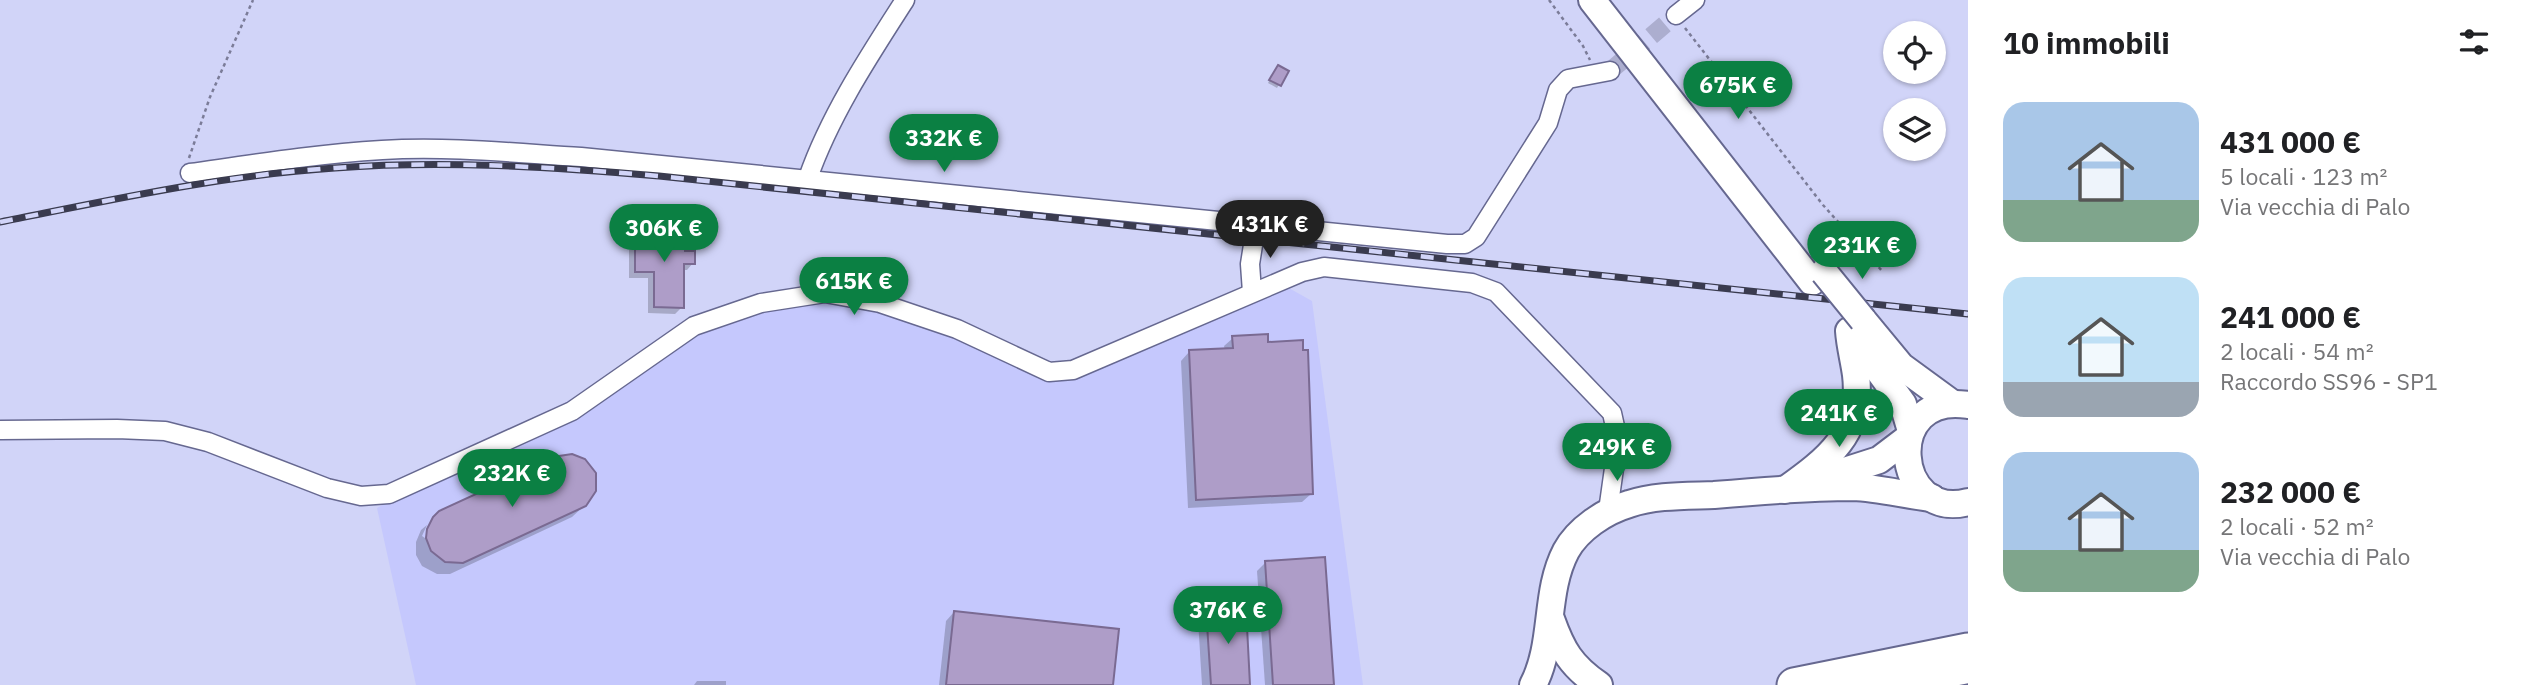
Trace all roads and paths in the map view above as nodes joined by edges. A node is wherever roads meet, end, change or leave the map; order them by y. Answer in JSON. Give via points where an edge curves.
{"nodes":[{"id":1,"x":253,"y":0,"type":"edge"},
{"id":2,"x":905,"y":0,"type":"edge"},
{"id":3,"x":1549,"y":0,"type":"edge"},
{"id":4,"x":1592,"y":0,"type":"edge"},
{"id":5,"x":1614,"y":0,"type":"edge"},
{"id":6,"x":1695,"y":0,"type":"edge"},
{"id":7,"x":1676,"y":15,"type":"joint"},
{"id":8,"x":1603,"y":72,"type":"joint"},
{"id":9,"x":190,"y":173,"type":"joint"},
{"id":10,"x":808,"y":178,"type":"junction"},
{"id":11,"x":1256,"y":226,"type":"junction"},
{"id":12,"x":1883,"y":272,"type":"dead end"},
{"id":13,"x":1818,"y":277,"type":"junction"},
{"id":14,"x":1252,"y":292,"type":"junction"},
{"id":15,"x":1856,"y":326,"type":"junction"},
{"id":16,"x":1960,"y":405,"type":"edge"},
{"id":17,"x":0,"y":430,"type":"edge"},
{"id":18,"x":1910,"y":435,"type":"junction"},
{"id":19,"x":1785,"y":490,"type":"junction"},
{"id":20,"x":1954,"y":505,"type":"edge"},
{"id":21,"x":1608,"y":511,"type":"junction"},
{"id":22,"x":1549,"y":614,"type":"junction"},
{"id":23,"x":1968,"y":650,"type":"edge"},
{"id":24,"x":1968,"y":669,"type":"edge"},
{"id":25,"x":1533,"y":685,"type":"edge"},
{"id":26,"x":1599,"y":685,"type":"edge"},
{"id":27,"x":1794,"y":685,"type":"edge"},
{"id":28,"x":1886,"y":685,"type":"edge"}],
"edges":[{"from":1,"to":9,"type":"path","via":[[188,157]]},
{"from":2,"to":10,"type":"street","via":[[866,62]]},
{"from":3,"to":8,"type":"path"},
{"from":4,"to":13,"type":"main road"},
{"from":5,"to":13,"type":"main road"},
{"from":6,"to":7,"type":"street"},
{"from":7,"to":12,"type":"path","via":[[1823,205]]},
{"from":8,"to":11,"type":"street","via":[[1568,79],[1558,90],[1548,123],[1476,237],[1465,244]]},
{"from":9,"to":10,"type":"street","via":[[298,157],[459,150]]},
{"from":10,"to":11,"type":"street"},
{"from":11,"to":14,"type":"street","via":[[1250,264]]},
{"from":13,"to":15,"type":"main road"},
{"from":14,"to":17,"type":"street","via":[[1073,370],[1049,372],[957,328],[880,303],[825,293],[761,303],[694,326],[572,411],[389,494],[361,496],[327,488],[208,442],[165,431]]},
{"from":14,"to":21,"type":"street","via":[[1324,267],[1472,282],[1496,292],[1612,413],[1618,440]]},
{"from":15,"to":16,"type":"main road","via":[[1901,366]]},
{"from":15,"to":18,"type":"main road","via":[[1903,404]]},
{"from":15,"to":19,"type":"main road","via":[[1856,389],[1850,423],[1832,454]]},
{"from":16,"to":18,"type":"main road","via":[[1928,412]]},
{"from":18,"to":19,"type":"main road","via":[[1879,460]]},
{"from":18,"to":20,"type":"main road","via":[[1906,452],[1912,478],[1921,489]]},
{"from":19,"to":20,"type":"main road","via":[[1854,487]]},
{"from":19,"to":21,"type":"main road","via":[[1668,498]]},
{"from":21,"to":22,"type":"main road","via":[[1567,549],[1554,582]]},
{"from":22,"to":25,"type":"main road","via":[[1545,649]]},
{"from":22,"to":26,"type":"main road","via":[[1571,661]]},
{"from":23,"to":27,"type":"highway"},
{"from":24,"to":28,"type":"main road"}]}
